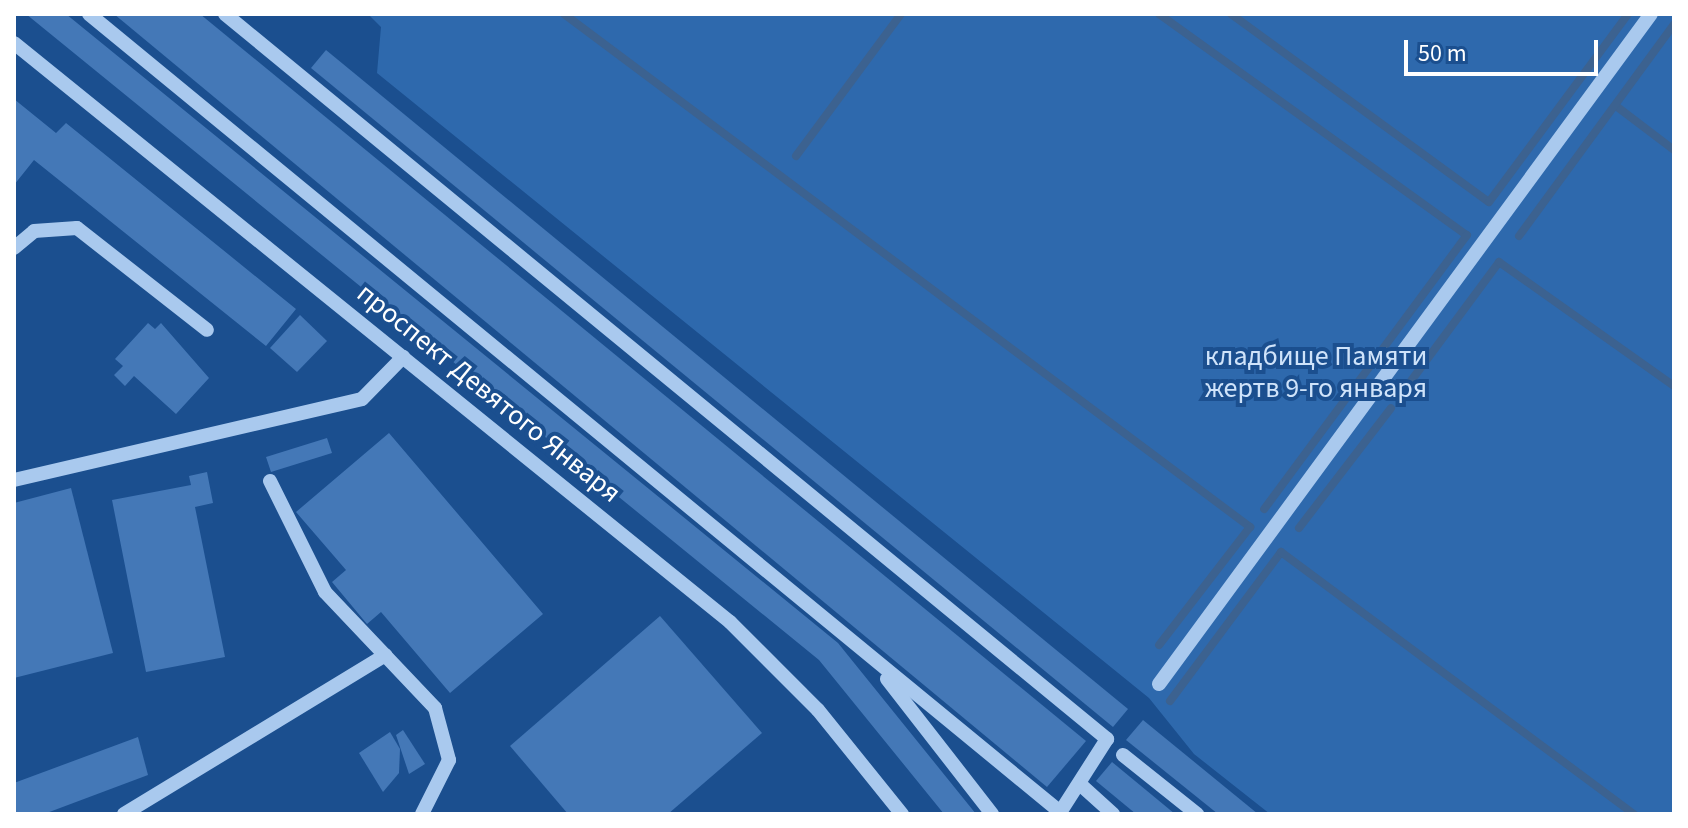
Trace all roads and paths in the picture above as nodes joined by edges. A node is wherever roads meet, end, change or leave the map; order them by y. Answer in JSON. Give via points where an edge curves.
{"nodes":[{"id":1,"x":89,"y":14,"type":"edge"},
{"id":2,"x":225,"y":14,"type":"edge"},
{"id":3,"x":1651,"y":14,"type":"edge"},
{"id":4,"x":14,"y":43,"type":"edge"},
{"id":5,"x":14,"y":248,"type":"edge"},
{"id":6,"x":207,"y":330,"type":"dead end"},
{"id":7,"x":403,"y":357,"type":"junction"},
{"id":8,"x":14,"y":480,"type":"edge"},
{"id":9,"x":270,"y":481,"type":"dead end"},
{"id":10,"x":385,"y":655,"type":"junction"},
{"id":11,"x":873,"y":660,"type":"junction"},
{"id":12,"x":1159,"y":684,"type":"dead end"},
{"id":13,"x":1123,"y":755,"type":"dead end"},
{"id":14,"x":1082,"y":786,"type":"junction"},
{"id":15,"x":1059,"y":813,"type":"edge"},
{"id":16,"x":124,"y":814,"type":"edge"},
{"id":17,"x":422,"y":814,"type":"edge"},
{"id":18,"x":902,"y":814,"type":"edge"},
{"id":19,"x":992,"y":814,"type":"edge"},
{"id":20,"x":1113,"y":814,"type":"edge"},
{"id":21,"x":1197,"y":814,"type":"edge"}],
"edges":[{"from":1,"to":11,"type":"street"},
{"from":2,"to":14,"type":"street","via":[[1107,739]]},
{"from":3,"to":12,"type":"street"},
{"from":4,"to":7,"type":"street","name":"проспект Девятого Января"},
{"from":5,"to":6,"type":"street","via":[[34,231],[77,228]]},
{"from":7,"to":8,"type":"street","via":[[362,399]]},
{"from":7,"to":18,"type":"street","name":"проспект Девятого Января","via":[[771,658]]},
{"from":9,"to":10,"type":"street","via":[[325,592]]},
{"from":10,"to":16,"type":"street"},
{"from":10,"to":17,"type":"street","via":[[435,708],[446,735],[449,760],[440,789]]},
{"from":11,"to":15,"type":"street"},
{"from":11,"to":19,"type":"street"},
{"from":13,"to":21,"type":"street"},
{"from":14,"to":15,"type":"street"},
{"from":14,"to":20,"type":"street"}]}
